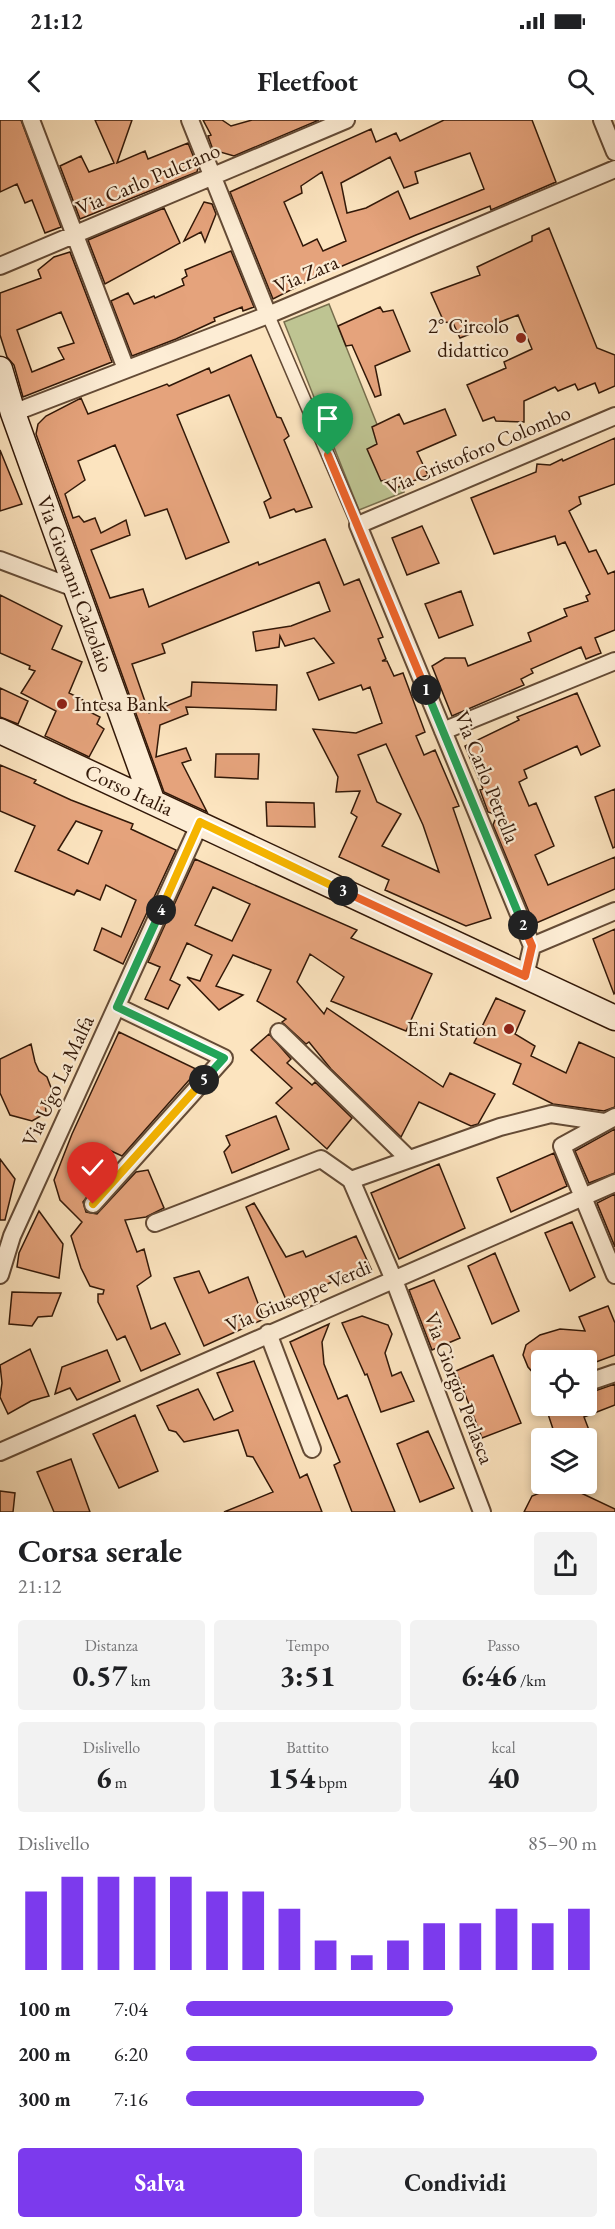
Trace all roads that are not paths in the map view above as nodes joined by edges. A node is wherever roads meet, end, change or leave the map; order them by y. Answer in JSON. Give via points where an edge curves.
{"nodes":[{"id":1,"x":31,"y":120,"type":"edge"},
{"id":2,"x":190,"y":120,"type":"edge"},
{"id":3,"x":346,"y":120,"type":"edge"},
{"id":4,"x":602,"y":120,"type":"edge"},
{"id":5,"x":615,"y":152,"type":"edge"},
{"id":6,"x":615,"y":169,"type":"edge"},
{"id":7,"x":213,"y":177,"type":"junction"},
{"id":8,"x":75,"y":234,"type":"junction"},
{"id":9,"x":0,"y":266,"type":"edge"},
{"id":10,"x":268,"y":315,"type":"junction"},
{"id":11,"x":0,"y":369,"type":"edge"},
{"id":12,"x":126,"y":369,"type":"junction"},
{"id":13,"x":13,"y":413,"type":"junction"},
{"id":14,"x":615,"y":416,"type":"edge"},
{"id":15,"x":358,"y":525,"type":"junction"},
{"id":16,"x":0,"y":560,"type":"edge"},
{"id":17,"x":77,"y":589,"type":"junction"},
{"id":18,"x":615,"y":661,"type":"edge"},
{"id":19,"x":0,"y":731,"type":"edge"},
{"id":20,"x":443,"y":731,"type":"junction"},
{"id":21,"x":152,"y":800,"type":"junction"},
{"id":22,"x":200,"y":822,"type":"junction"},
{"id":23,"x":615,"y":911,"type":"edge"},
{"id":24,"x":532,"y":946,"type":"junction"},
{"id":25,"x":525,"y":976,"type":"junction"},
{"id":26,"x":117,"y":1007,"type":"junction"},
{"id":27,"x":615,"y":1018,"type":"edge"},
{"id":28,"x":279,"y":1032,"type":"dead end"},
{"id":29,"x":610,"y":1120,"type":"edge"},
{"id":30,"x":409,"y":1159,"type":"junction"},
{"id":31,"x":351,"y":1180,"type":"junction"},
{"id":32,"x":615,"y":1183,"type":"edge"},
{"id":33,"x":585,"y":1196,"type":"junction"},
{"id":34,"x":93,"y":1204,"type":"dead end"},
{"id":35,"x":155,"y":1224,"type":"dead end"},
{"id":36,"x":0,"y":1275,"type":"edge"},
{"id":37,"x":615,"y":1275,"type":"edge"},
{"id":38,"x":394,"y":1280,"type":"junction"},
{"id":39,"x":268,"y":1333,"type":"junction"},
{"id":40,"x":615,"y":1373,"type":"edge"},
{"id":41,"x":597,"y":1379,"type":"edge"},
{"id":42,"x":312,"y":1449,"type":"dead end"},
{"id":43,"x":0,"y":1452,"type":"edge"},
{"id":44,"x":482,"y":1512,"type":"edge"}],
"edges":[{"from":1,"to":8,"type":"street"},
{"from":2,"to":7,"type":"street"},
{"from":3,"to":7,"type":"street","name":"Via Carlo Pulcrano"},
{"from":4,"to":5,"type":"street"},
{"from":6,"to":10,"type":"street","name":"Via Zara"},
{"from":7,"to":8,"type":"street","name":"Via Carlo Pulcrano"},
{"from":7,"to":10,"type":"street"},
{"from":8,"to":9,"type":"street","name":"Via Carlo Pulcrano"},
{"from":8,"to":12,"type":"street"},
{"from":10,"to":12,"type":"street","name":"Via Zara"},
{"from":10,"to":15,"type":"street"},
{"from":11,"to":13,"type":"main road","name":"Via Giovanni Calzolaio"},
{"from":12,"to":13,"type":"street","name":"Via Zara"},
{"from":13,"to":17,"type":"main road","name":"Via Giovanni Calzolaio"},
{"from":14,"to":15,"type":"street","name":"Via Cristoforo Colombo"},
{"from":15,"to":20,"type":"street","name":"Via Carlo Petrella"},
{"from":16,"to":17,"type":"street"},
{"from":17,"to":21,"type":"main road","name":"Via Giovanni Calzolaio"},
{"from":18,"to":20,"type":"street"},
{"from":19,"to":21,"type":"main road","name":"Corso Italia"},
{"from":20,"to":24,"type":"street","name":"Via Carlo Petrella"},
{"from":21,"to":22,"type":"main road","name":"Corso Italia"},
{"from":22,"to":25,"type":"main road","name":"Corso Italia"},
{"from":22,"to":26,"type":"street","name":"Via Ugo La Malfa"},
{"from":23,"to":24,"type":"street"},
{"from":24,"to":25,"type":"street"},
{"from":25,"to":27,"type":"main road","name":"Corso Italia"},
{"from":26,"to":34,"type":"street","name":"Via Ugo La Malfa","via":[[224,1058]]},
{"from":26,"to":36,"type":"street","name":"Via Ugo La Malfa","via":[[12,1236]]},
{"from":28,"to":30,"type":"street"},
{"from":29,"to":30,"type":"street","via":[[551,1114],[500,1127]]},
{"from":29,"to":33,"type":"street","via":[[562,1146]]},
{"from":30,"to":31,"type":"street"},
{"from":31,"to":35,"type":"street","via":[[321,1159]]},
{"from":31,"to":38,"type":"street","name":"Via Giorgio Perlasca"},
{"from":32,"to":33,"type":"street","name":"Via Giuseppe Verdi"},
{"from":33,"to":37,"type":"street"},
{"from":33,"to":38,"type":"street","name":"Via Giuseppe Verdi"},
{"from":38,"to":39,"type":"street","name":"Via Giuseppe Verdi"},
{"from":38,"to":44,"type":"street","name":"Via Giorgio Perlasca"},
{"from":39,"to":42,"type":"street"},
{"from":39,"to":43,"type":"street","name":"Via Giuseppe Verdi"},
{"from":40,"to":41,"type":"street"}]}
